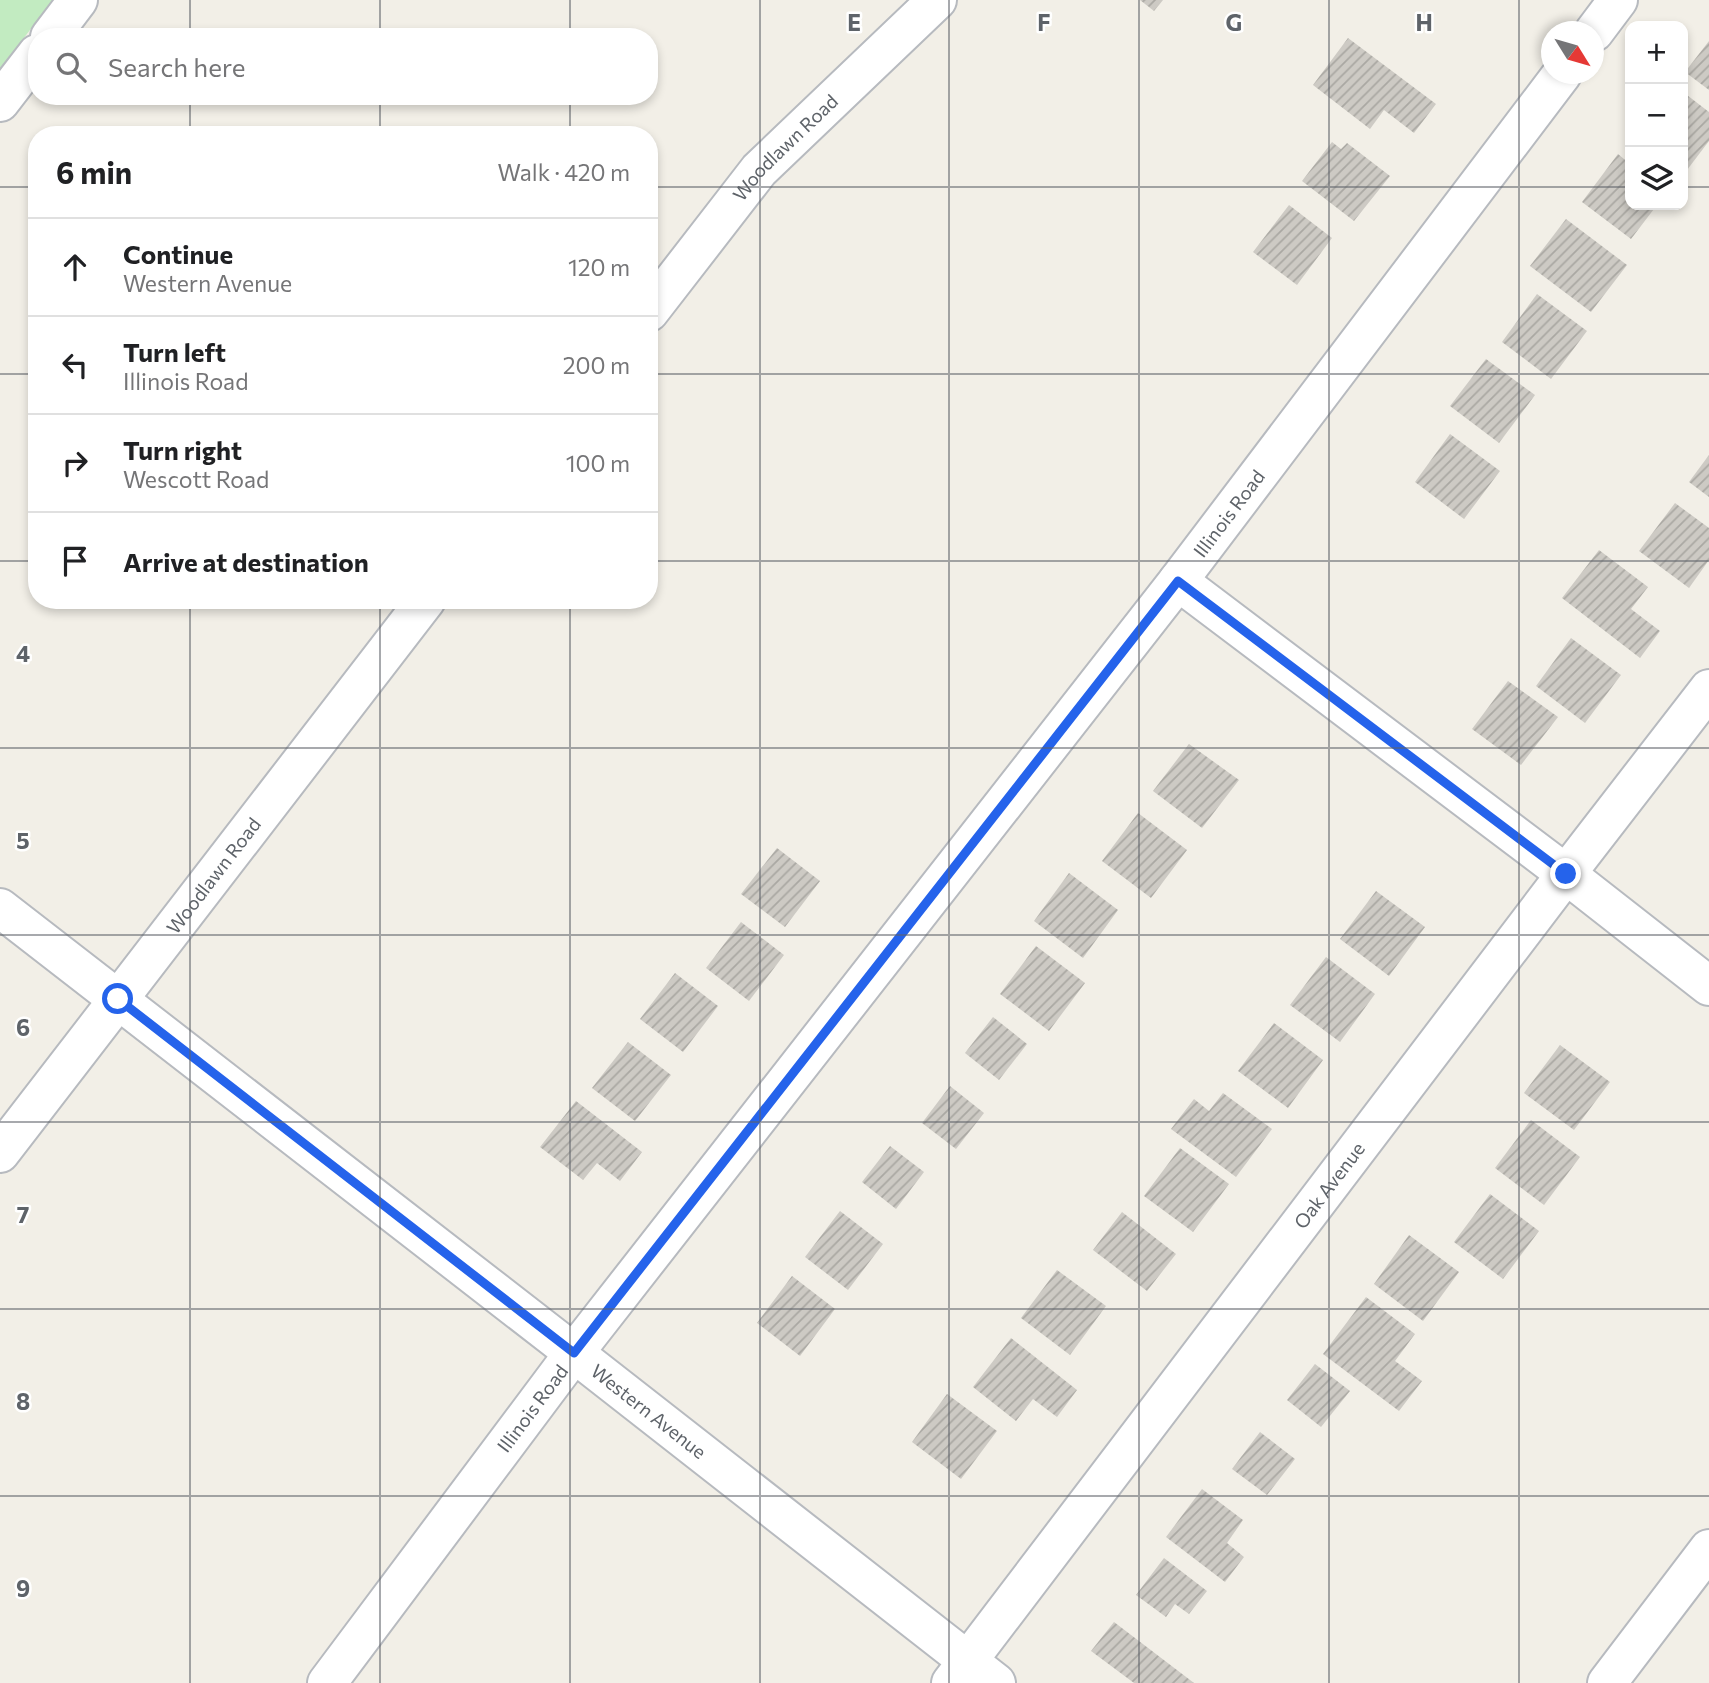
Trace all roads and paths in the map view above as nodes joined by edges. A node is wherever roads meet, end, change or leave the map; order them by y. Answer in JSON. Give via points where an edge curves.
{"nodes":[{"id":1,"x":78,"y":0,"type":"edge"},
{"id":2,"x":937,"y":0,"type":"edge"},
{"id":3,"x":1618,"y":0,"type":"edge"},
{"id":4,"x":1602,"y":21,"type":"edge"},
{"id":5,"x":57,"y":28,"type":"edge"},
{"id":6,"x":28,"y":66,"type":"edge"},
{"id":7,"x":1554,"y":84,"type":"edge"},
{"id":8,"x":0,"y":102,"type":"edge"},
{"id":9,"x":658,"y":300,"type":"edge"},
{"id":10,"x":1178,"y":581,"type":"junction"},
{"id":11,"x":419,"y":609,"type":"edge"},
{"id":12,"x":1709,"y":689,"type":"edge"},
{"id":13,"x":1566,"y":874,"type":"junction"},
{"id":14,"x":0,"y":908,"type":"edge"},
{"id":15,"x":1709,"y":986,"type":"edge"},
{"id":16,"x":118,"y":999,"type":"junction"},
{"id":17,"x":0,"y":1153,"type":"edge"},
{"id":18,"x":574,"y":1353,"type":"junction"},
{"id":19,"x":1709,"y":1549,"type":"edge"},
{"id":20,"x":971,"y":1676,"type":"edge"},
{"id":21,"x":327,"y":1683,"type":"edge"},
{"id":22,"x":1607,"y":1683,"type":"edge"}],
"edges":[{"from":1,"to":5,"type":"street"},
{"from":2,"to":9,"type":"street","name":"Woodlawn Road","via":[[759,170]]},
{"from":3,"to":4,"type":"street"},
{"from":6,"to":8,"type":"street"},
{"from":7,"to":10,"type":"street","name":"Illinois Road"},
{"from":10,"to":13,"type":"street"},
{"from":10,"to":18,"type":"street","name":"Illinois Road"},
{"from":11,"to":16,"type":"street","name":"Woodlawn Road"},
{"from":12,"to":13,"type":"street","name":"Oak Avenue"},
{"from":13,"to":15,"type":"street"},
{"from":13,"to":20,"type":"street","name":"Oak Avenue"},
{"from":14,"to":16,"type":"street","name":"Western Avenue"},
{"from":16,"to":17,"type":"street","name":"Woodlawn Road"},
{"from":16,"to":18,"type":"street","name":"Western Avenue"},
{"from":18,"to":20,"type":"street","name":"Western Avenue"},
{"from":18,"to":21,"type":"street","name":"Illinois Road"},
{"from":19,"to":22,"type":"street"}]}
